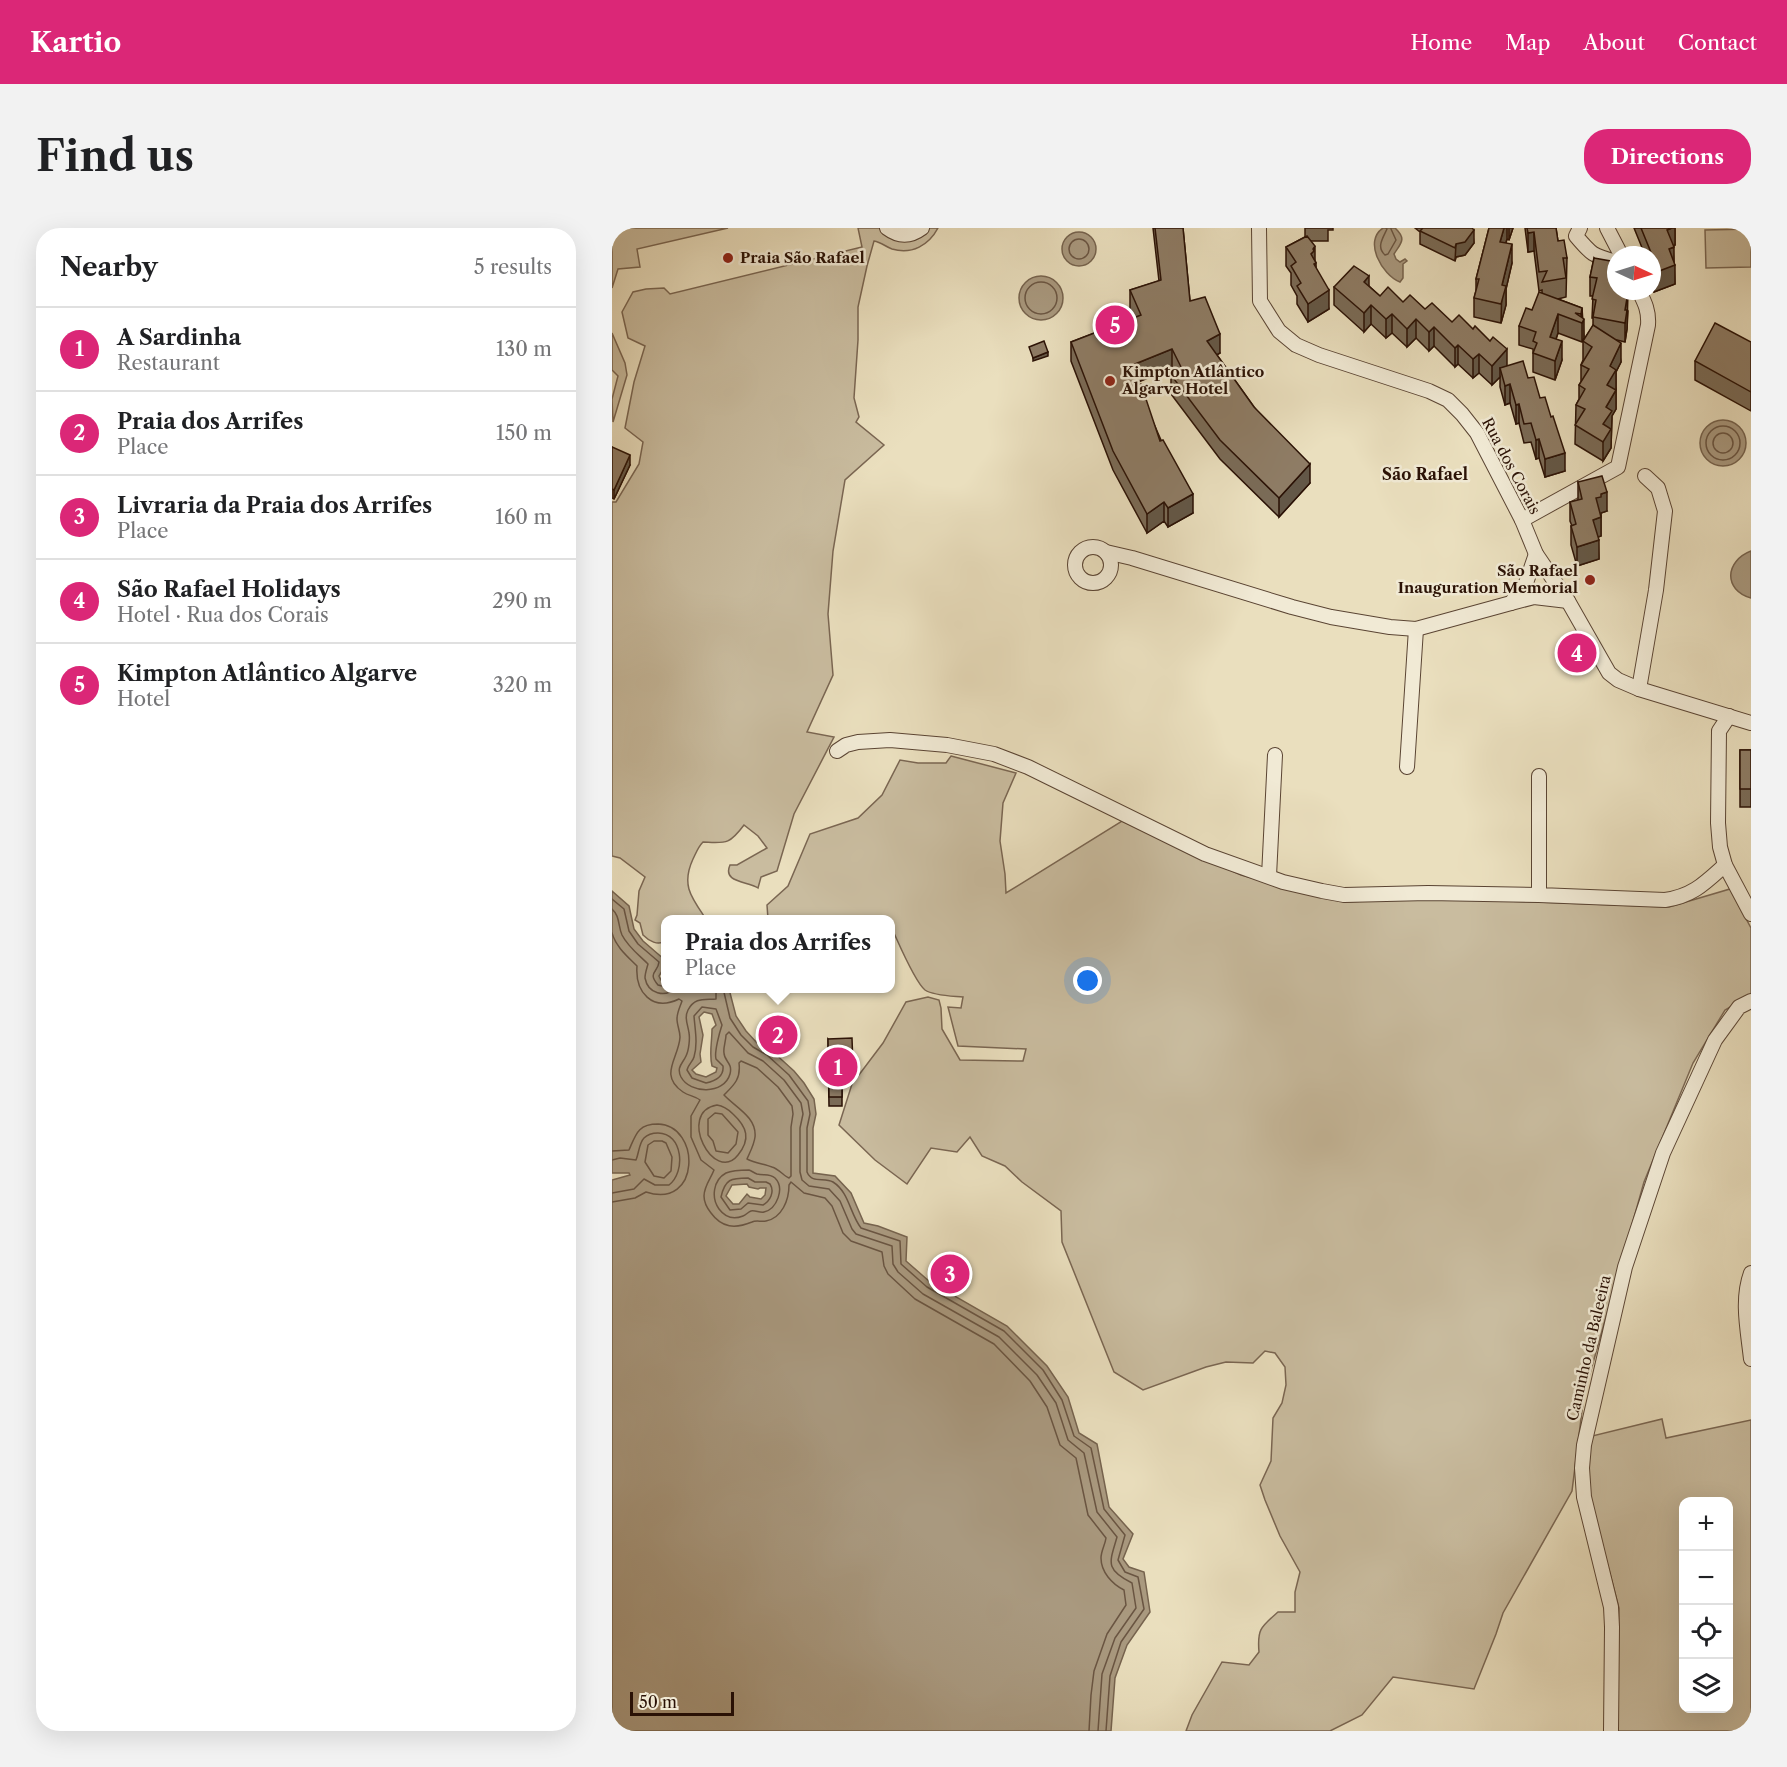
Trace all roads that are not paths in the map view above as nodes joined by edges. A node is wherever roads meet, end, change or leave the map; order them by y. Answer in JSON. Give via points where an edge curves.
{"nodes":[{"id":1,"x":887,"y":228,"type":"edge"},
{"id":2,"x":922,"y":228,"type":"edge"},
{"id":3,"x":1259,"y":228,"type":"edge"},
{"id":4,"x":1580,"y":228,"type":"edge"},
{"id":5,"x":1608,"y":228,"type":"edge"},
{"id":6,"x":1617,"y":246,"type":"edge"},
{"id":7,"x":1607,"y":259,"type":"edge"},
{"id":8,"x":1644,"y":300,"type":"edge"},
{"id":9,"x":1645,"y":476,"type":"dead end"},
{"id":10,"x":1522,"y":520,"type":"junction"},
{"id":11,"x":1106,"y":552,"type":"dead end"},
{"id":12,"x":1536,"y":554,"type":"junction"},
{"id":13,"x":1568,"y":600,"type":"junction"},
{"id":14,"x":1510,"y":603,"type":"junction"},
{"id":15,"x":1416,"y":629,"type":"junction"},
{"id":16,"x":1639,"y":689,"type":"junction"},
{"id":17,"x":1729,"y":716,"type":"junction"},
{"id":18,"x":1751,"y":723,"type":"edge"},
{"id":19,"x":837,"y":751,"type":"dead end"},
{"id":20,"x":1275,"y":755,"type":"dead end"},
{"id":21,"x":1407,"y":767,"type":"dead end"},
{"id":22,"x":1539,"y":776,"type":"dead end"},
{"id":23,"x":1725,"y":865,"type":"junction"},
{"id":24,"x":1269,"y":876,"type":"junction"},
{"id":25,"x":1539,"y":895,"type":"junction"},
{"id":26,"x":1751,"y":914,"type":"edge"},
{"id":27,"x":1751,"y":1001,"type":"edge"},
{"id":28,"x":1751,"y":1273,"type":"edge"},
{"id":29,"x":1751,"y":1359,"type":"edge"},
{"id":30,"x":1611,"y":1731,"type":"edge"}],
"edges":[{"from":1,"to":2,"type":"street","via":[[904,236]]},
{"from":3,"to":10,"type":"street","name":"Rua dos Corais","via":[[1260,301],[1279,331],[1296,345],[1319,355],[1448,400],[1477,433]]},
{"from":4,"to":7,"type":"street","via":[[1576,236],[1590,253]]},
{"from":5,"to":6,"type":"street"},
{"from":8,"to":10,"type":"street","via":[[1648,325],[1618,467]]},
{"from":9,"to":16,"type":"street","via":[[1658,488],[1665,511]]},
{"from":10,"to":12,"type":"street","name":"Rua dos Corais"},
{"from":11,"to":15,"type":"street","via":[[1330,617]]},
{"from":12,"to":13,"type":"street","name":"Rua dos Corais"},
{"from":12,"to":14,"type":"street","via":[[1526,583]]},
{"from":13,"to":14,"type":"street","via":[[1534,597]]},
{"from":13,"to":16,"type":"street","name":"Rua dos Corais","via":[[1609,673]]},
{"from":14,"to":15,"type":"street"},
{"from":15,"to":21,"type":"street"},
{"from":16,"to":17,"type":"street","name":"Rua dos Corais"},
{"from":17,"to":18,"type":"street","name":"Rua dos Corais"},
{"from":17,"to":23,"type":"street","via":[[1719,731],[1718,823]]},
{"from":19,"to":24,"type":"street","via":[[858,742],[890,740],[994,754],[1205,854]]},
{"from":20,"to":24,"type":"street"},
{"from":22,"to":25,"type":"street"},
{"from":23,"to":25,"type":"street","via":[[1692,893],[1665,900]]},
{"from":23,"to":26,"type":"street"},
{"from":24,"to":25,"type":"street","via":[[1344,895]]},
{"from":27,"to":30,"type":"street","name":"Caminho da Baleeira","via":[[1739,1007],[1715,1040],[1663,1153],[1625,1267],[1584,1446],[1584,1497],[1611,1607]]},
{"from":28,"to":29,"type":"street","via":[[1746,1304]]}]}
